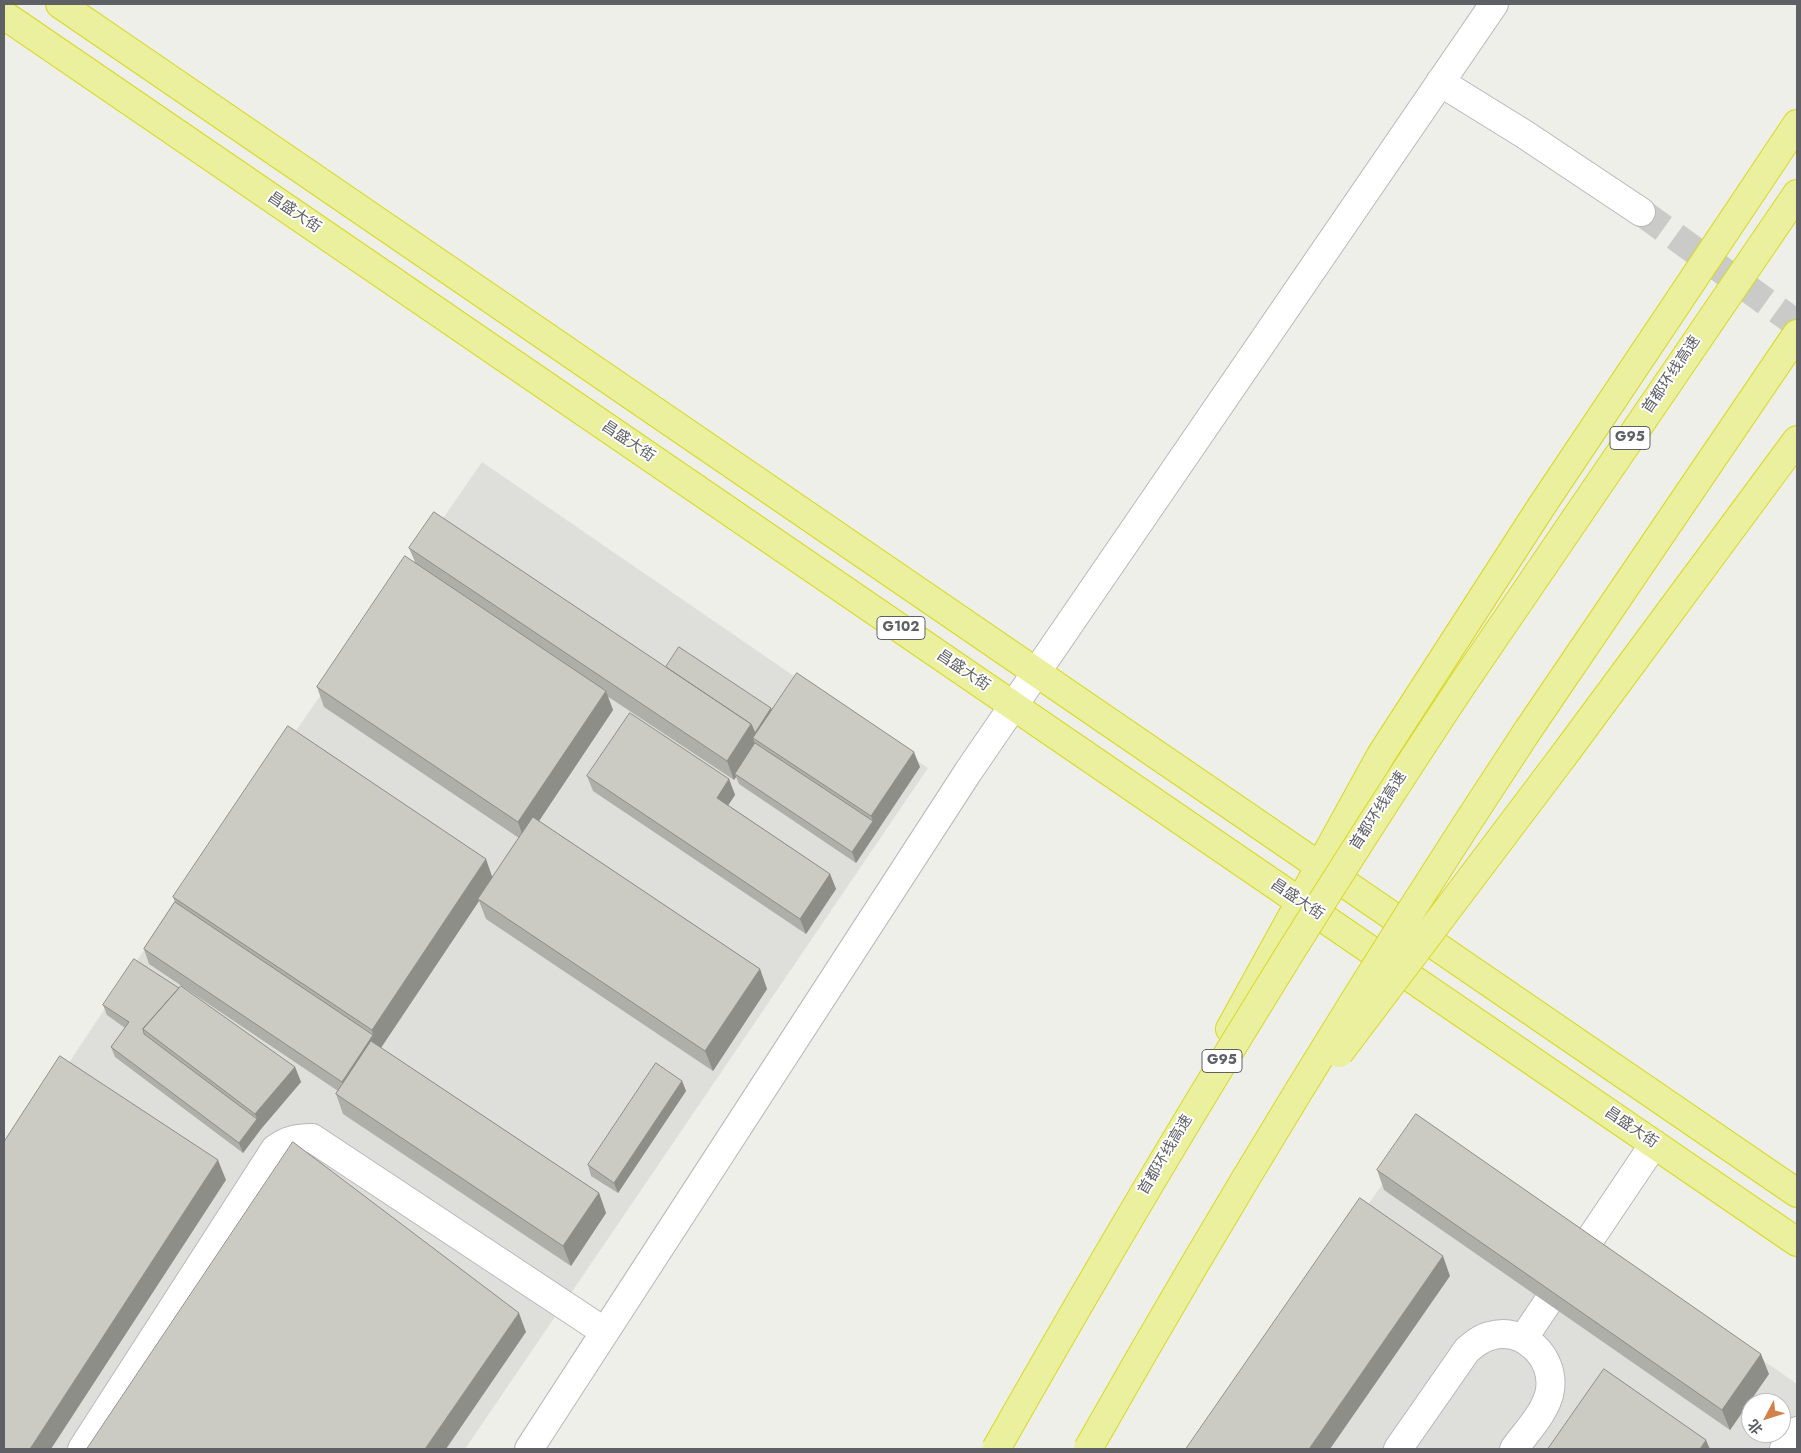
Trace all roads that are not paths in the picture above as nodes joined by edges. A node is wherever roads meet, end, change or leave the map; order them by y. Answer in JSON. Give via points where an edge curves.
{"nodes":[{"id":1,"x":60,"y":4,"type":"edge"},
{"id":2,"x":1494,"y":4,"type":"edge"},
{"id":3,"x":4,"y":15,"type":"edge"},
{"id":4,"x":1440,"y":82,"type":"junction"},
{"id":5,"x":1797,"y":124,"type":"edge"},
{"id":6,"x":1797,"y":194,"type":"edge"},
{"id":7,"x":1641,"y":212,"type":"tunnel mouth"},
{"id":8,"x":1797,"y":334,"type":"edge"},
{"id":9,"x":1797,"y":440,"type":"edge"},
{"id":10,"x":1037,"y":671,"type":"junction"},
{"id":11,"x":1013,"y":705,"type":"junction"},
{"id":12,"x":1319,"y":865,"type":"junction"},
{"id":13,"x":1299,"y":901,"type":"junction"},
{"id":14,"x":1654,"y":1144,"type":"junction"},
{"id":15,"x":1249,"y":1172,"type":"junction"},
{"id":16,"x":1797,"y":1193,"type":"edge"},
{"id":17,"x":1797,"y":1242,"type":"edge"},
{"id":18,"x":1104,"y":1260,"type":"junction"},
{"id":19,"x":605,"y":1332,"type":"junction"},
{"id":20,"x":1523,"y":1340,"type":"junction"},
{"id":21,"x":1797,"y":1431,"type":"edge"},
{"id":22,"x":82,"y":1449,"type":"edge"},
{"id":23,"x":529,"y":1449,"type":"edge"},
{"id":24,"x":996,"y":1449,"type":"edge"},
{"id":25,"x":1088,"y":1449,"type":"edge"},
{"id":26,"x":1398,"y":1449,"type":"edge"},
{"id":27,"x":1514,"y":1449,"type":"edge"},
{"id":28,"x":1784,"y":1449,"type":"edge"}],
"edges":[{"from":1,"to":10,"type":"highway","number":"G102"},
{"from":2,"to":4,"type":"street"},
{"from":3,"to":11,"type":"highway","name":"昌盛大街","number":"G102"},
{"from":4,"to":7,"type":"street"},
{"from":4,"to":10,"type":"street"},
{"from":5,"to":12,"type":"highway","via":[[1381,755]]},
{"from":6,"to":18,"type":"highway","name":"首都环线高速","number":"G95","bridge":true,"via":[[1364,834],[1251,1014]]},
{"from":8,"to":15,"type":"highway","bridge":true,"via":[[1425,886]]},
{"from":9,"to":15,"type":"highway","bridge":true},
{"from":10,"to":11,"type":"street"},
{"from":10,"to":12,"type":"highway","number":"G102"},
{"from":11,"to":13,"type":"highway","name":"昌盛大街","number":"G102"},
{"from":11,"to":19,"type":"street"},
{"from":12,"to":13,"type":"highway"},
{"from":12,"to":16,"type":"highway","number":"G102"},
{"from":13,"to":14,"type":"highway","name":"昌盛大街","number":"G102"},
{"from":13,"to":18,"type":"highway"},
{"from":14,"to":17,"type":"highway","name":"昌盛大街","number":"G102"},
{"from":14,"to":20,"type":"street"},
{"from":15,"to":25,"type":"highway","bridge":true},
{"from":18,"to":24,"type":"highway","name":"首都环线高速","number":"G95","bridge":true},
{"from":19,"to":22,"type":"street","via":[[312,1138],[298,1138],[275,1149]]},
{"from":19,"to":23,"type":"street"},
{"from":20,"to":26,"type":"street","via":[[1504,1334],[1490,1336],[1467,1350]]},
{"from":20,"to":27,"type":"street","via":[[1540,1353],[1547,1364],[1550,1392],[1545,1405]]},
{"from":21,"to":28,"type":"street"}]}
